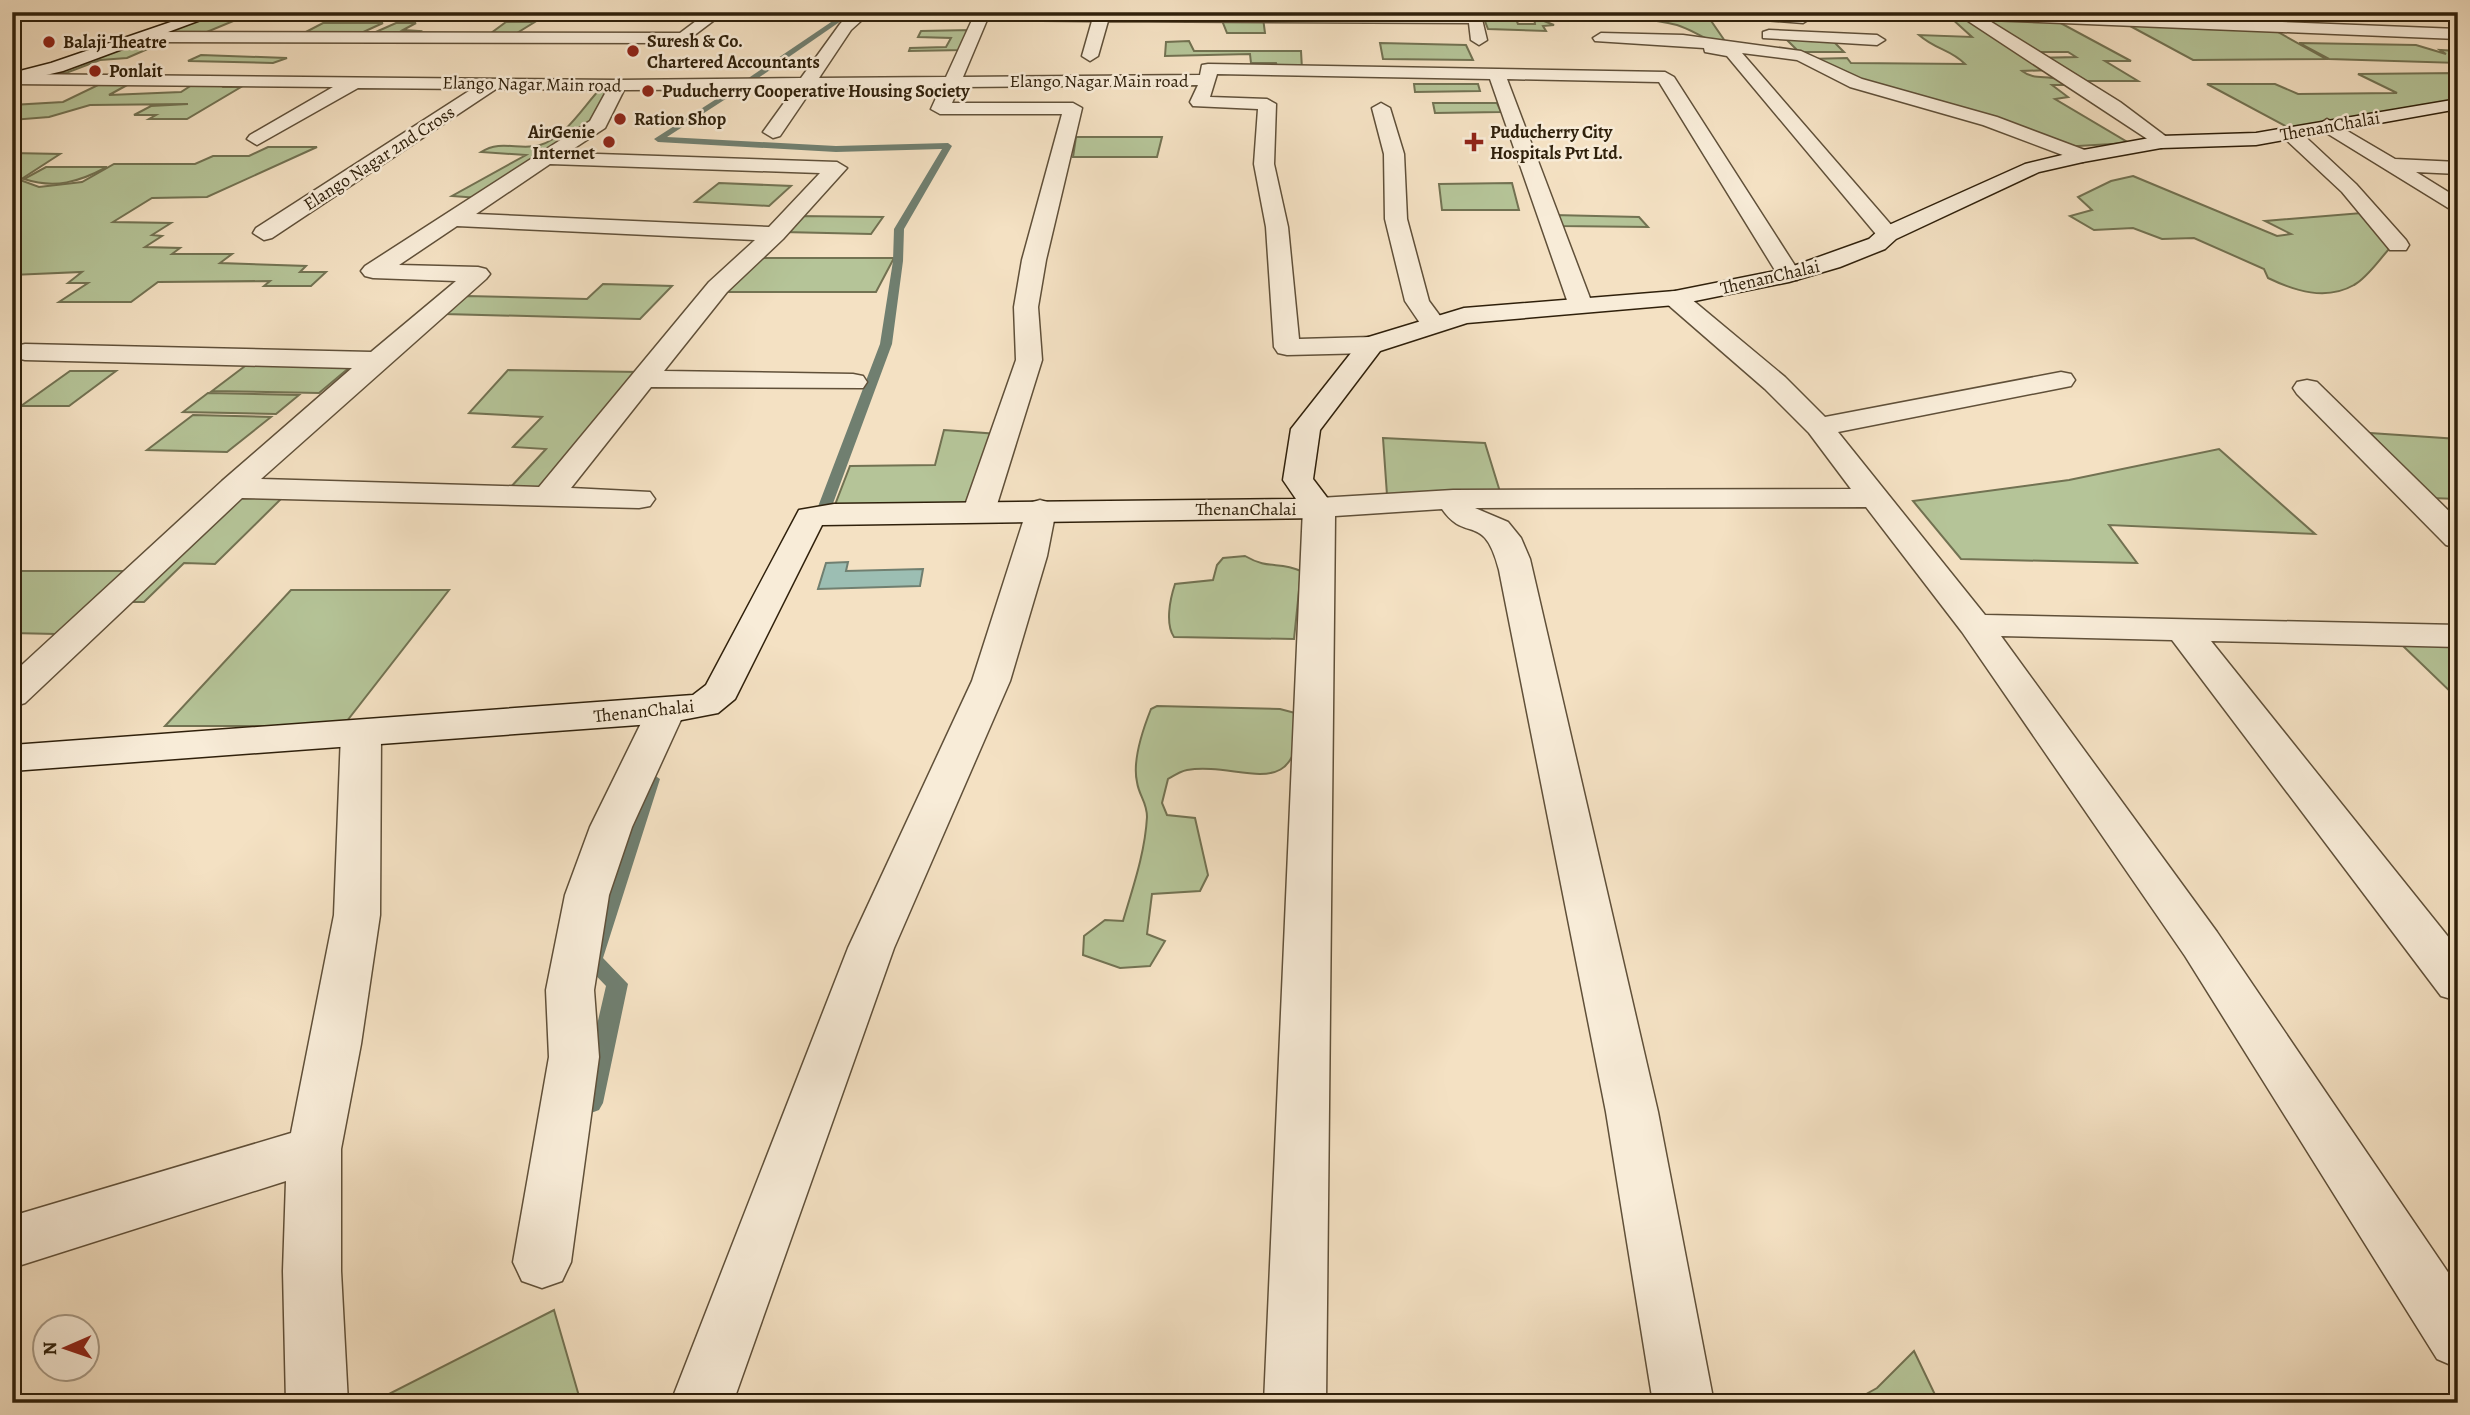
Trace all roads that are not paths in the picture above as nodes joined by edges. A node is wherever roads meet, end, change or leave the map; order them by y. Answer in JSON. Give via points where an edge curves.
{"nodes":[{"id":1,"x":179,"y":12,"type":"edge"},
{"id":2,"x":187,"y":12,"type":"edge"},
{"id":3,"x":718,"y":12,"type":"edge"},
{"id":4,"x":1712,"y":12,"type":"edge"},
{"id":5,"x":1911,"y":12,"type":"edge"},
{"id":6,"x":214,"y":13,"type":"edge"},
{"id":7,"x":16,"y":14,"type":"edge"},
{"id":8,"x":859,"y":14,"type":"edge"},
{"id":9,"x":982,"y":14,"type":"edge"},
{"id":10,"x":1970,"y":15,"type":"junction"},
{"id":11,"x":1101,"y":17,"type":"junction"},
{"id":12,"x":402,"y":18,"type":"dead end"},
{"id":13,"x":545,"y":18,"type":"dead end"},
{"id":14,"x":1821,"y":19,"type":"dead end"},
{"id":15,"x":1861,"y":21,"type":"dead end"},
{"id":16,"x":1718,"y":33,"type":"dead end"},
{"id":17,"x":2458,"y":34,"type":"edge"},
{"id":18,"x":364,"y":36,"type":"junction"},
{"id":19,"x":145,"y":37,"type":"junction"},
{"id":20,"x":514,"y":37,"type":"junction"},
{"id":21,"x":1479,"y":40,"type":"dead end"},
{"id":22,"x":1090,"y":56,"type":"dead end"},
{"id":23,"x":1209,"y":75,"type":"junction"},
{"id":24,"x":1497,"y":75,"type":"junction"},
{"id":25,"x":12,"y":78,"type":"edge"},
{"id":26,"x":953,"y":82,"type":"junction"},
{"id":27,"x":262,"y":83,"type":"junction"},
{"id":28,"x":354,"y":83,"type":"junction"},
{"id":29,"x":494,"y":83,"type":"junction"},
{"id":30,"x":806,"y":83,"type":"junction"},
{"id":31,"x":618,"y":85,"type":"junction"},
{"id":32,"x":2458,"y":104,"type":"edge"},
{"id":33,"x":1381,"y":108,"type":"dead end"},
{"id":34,"x":2327,"y":125,"type":"junction"},
{"id":35,"x":773,"y":132,"type":"dead end"},
{"id":36,"x":2290,"y":133,"type":"junction"},
{"id":37,"x":257,"y":139,"type":"dead end"},
{"id":38,"x":2161,"y":142,"type":"junction"},
{"id":39,"x":2083,"y":156,"type":"junction"},
{"id":40,"x":549,"y":158,"type":"junction"},
{"id":41,"x":2385,"y":164,"type":"junction"},
{"id":42,"x":2458,"y":169,"type":"edge"},
{"id":43,"x":2458,"y":208,"type":"edge"},
{"id":44,"x":451,"y":219,"type":"junction"},
{"id":45,"x":264,"y":233,"type":"dead end"},
{"id":46,"x":775,"y":234,"type":"junction"},
{"id":47,"x":1888,"y":234,"type":"junction"},
{"id":48,"x":2398,"y":244,"type":"dead end"},
{"id":49,"x":1788,"y":275,"type":"junction"},
{"id":50,"x":1675,"y":298,"type":"junction"},
{"id":51,"x":1581,"y":306,"type":"junction"},
{"id":52,"x":1433,"y":324,"type":"junction"},
{"id":53,"x":1371,"y":345,"type":"junction"},
{"id":54,"x":25,"y":352,"type":"dead end"},
{"id":55,"x":375,"y":360,"type":"junction"},
{"id":56,"x":643,"y":379,"type":"junction"},
{"id":57,"x":2061,"y":380,"type":"dead end"},
{"id":58,"x":853,"y":382,"type":"dead end"},
{"id":59,"x":2307,"y":388,"type":"dead end"},
{"id":60,"x":1819,"y":427,"type":"junction"},
{"id":61,"x":233,"y":488,"type":"junction"},
{"id":62,"x":547,"y":497,"type":"junction"},
{"id":63,"x":1875,"y":498,"type":"junction"},
{"id":64,"x":639,"y":499,"type":"dead end"},
{"id":65,"x":1454,"y":499,"type":"junction"},
{"id":66,"x":1319,"y":508,"type":"junction"},
{"id":67,"x":1040,"y":510,"type":"junction"},
{"id":68,"x":979,"y":511,"type":"junction"},
{"id":69,"x":2458,"y":538,"type":"edge"},
{"id":70,"x":1975,"y":625,"type":"junction"},
{"id":71,"x":2182,"y":629,"type":"junction"},
{"id":72,"x":2458,"y":636,"type":"edge"},
{"id":73,"x":12,"y":695,"type":"edge"},
{"id":74,"x":666,"y":711,"type":"junction"},
{"id":75,"x":361,"y":734,"type":"junction"},
{"id":76,"x":12,"y":758,"type":"edge"},
{"id":77,"x":2458,"y":983,"type":"edge"},
{"id":78,"x":314,"y":1149,"type":"junction"},
{"id":79,"x":12,"y":1242,"type":"edge"},
{"id":80,"x":542,"y":1262,"type":"dead end"},
{"id":81,"x":2458,"y":1339,"type":"edge"},
{"id":82,"x":705,"y":1394,"type":"dead end"},
{"id":83,"x":1682,"y":1398,"type":"dead end"},
{"id":84,"x":317,"y":1403,"type":"edge"},
{"id":85,"x":1295,"y":1403,"type":"edge"}],
"edges":[{"from":1,"to":7,"type":"street"},
{"from":2,"to":6,"type":"street"},
{"from":2,"to":25,"type":"street","via":[[29,66]]},
{"from":3,"to":20,"type":"street","via":[[684,38]]},
{"from":4,"to":14,"type":"street"},
{"from":5,"to":10,"type":"street"},
{"from":6,"to":19,"type":"street"},
{"from":8,"to":9,"type":"street"},
{"from":8,"to":30,"type":"street"},
{"from":9,"to":11,"type":"street"},
{"from":9,"to":26,"type":"street"},
{"from":10,"to":17,"type":"street"},
{"from":10,"to":38,"type":"street","via":[[2114,106]]},
{"from":11,"to":21,"type":"street","via":[[1476,18]]},
{"from":11,"to":22,"type":"street"},
{"from":12,"to":18,"type":"street"},
{"from":13,"to":20,"type":"street"},
{"from":15,"to":16,"type":"street","via":[[1877,40]]},
{"from":18,"to":19,"type":"street"},
{"from":18,"to":20,"type":"street"},
{"from":18,"to":27,"type":"street"},
{"from":19,"to":25,"type":"street"},
{"from":23,"to":24,"type":"street","name":"Elango Nagar Main road"},
{"from":23,"to":26,"type":"street","name":"Elango Nagar Main road"},
{"from":23,"to":53,"type":"street","via":[[1199,102],[1267,104],[1264,164],[1277,227],[1287,346]]},
{"from":24,"to":49,"type":"street","name":"Elango Nagar Main road","via":[[1665,77]]},
{"from":24,"to":51,"type":"street"},
{"from":25,"to":27,"type":"street","name":"Elango Nagar Main road"},
{"from":26,"to":30,"type":"street","name":"Elango Nagar Main road"},
{"from":26,"to":68,"type":"street","via":[[937,119],[1073,108],[1034,260],[1026,307],[1029,360]]},
{"from":27,"to":28,"type":"street","name":"Elango Nagar Main road"},
{"from":28,"to":29,"type":"street","name":"Elango Nagar Main road"},
{"from":28,"to":37,"type":"street"},
{"from":29,"to":31,"type":"street","name":"Elango Nagar Main road"},
{"from":29,"to":45,"type":"street","name":"Elango Nagar 2nd Cross"},
{"from":30,"to":31,"type":"street","name":"Elango Nagar Main road"},
{"from":30,"to":35,"type":"street"},
{"from":31,"to":40,"type":"street","via":[[598,124]]},
{"from":32,"to":34,"type":"street","name":"ThenanChalai"},
{"from":33,"to":52,"type":"street","via":[[1394,154],[1396,219],[1417,301]]},
{"from":34,"to":36,"type":"street","name":"ThenanChalai"},
{"from":34,"to":41,"type":"street"},
{"from":36,"to":38,"type":"street","name":"ThenanChalai"},
{"from":36,"to":48,"type":"street","via":[[2349,188]]},
{"from":38,"to":39,"type":"street","name":"ThenanChalai"},
{"from":39,"to":47,"type":"street","name":"ThenanChalai","via":[[2032,168]]},
{"from":39,"to":47,"type":"street","via":[[1990,121],[1856,83],[1801,56],[1683,40],[1610,40],[1731,52]]},
{"from":40,"to":44,"type":"street"},
{"from":40,"to":46,"type":"street","via":[[837,169]]},
{"from":41,"to":42,"type":"street"},
{"from":41,"to":43,"type":"street"},
{"from":44,"to":46,"type":"street"},
{"from":44,"to":55,"type":"street","via":[[373,271],[478,274]]},
{"from":46,"to":56,"type":"street","via":[[718,287]]},
{"from":47,"to":49,"type":"street","name":"ThenanChalai","via":[[1877,244]]},
{"from":49,"to":50,"type":"street","name":"ThenanChalai"},
{"from":50,"to":51,"type":"street","name":"ThenanChalai"},
{"from":50,"to":60,"type":"street"},
{"from":51,"to":52,"type":"street","name":"ThenanChalai","via":[[1464,316]]},
{"from":52,"to":53,"type":"street","name":"ThenanChalai"},
{"from":53,"to":66,"type":"street","name":"ThenanChalai","via":[[1306,429],[1298,480]]},
{"from":54,"to":55,"type":"street"},
{"from":55,"to":61,"type":"street"},
{"from":56,"to":58,"type":"street"},
{"from":56,"to":62,"type":"street"},
{"from":57,"to":60,"type":"street"},
{"from":59,"to":69,"type":"street"},
{"from":60,"to":63,"type":"street"},
{"from":61,"to":62,"type":"street"},
{"from":61,"to":73,"type":"street"},
{"from":62,"to":64,"type":"street"},
{"from":63,"to":65,"type":"street"},
{"from":63,"to":70,"type":"street"},
{"from":65,"to":66,"type":"street"},
{"from":65,"to":83,"type":"street","via":[[1470,521],[1488,523],[1500,531],[1516,570],[1632,1112]]},
{"from":66,"to":67,"type":"street","name":"ThenanChalai"},
{"from":66,"to":85,"type":"street"},
{"from":67,"to":68,"type":"street","name":"ThenanChalai"},
{"from":67,"to":82,"type":"street","via":[[991,681],[871,948]]},
{"from":68,"to":74,"type":"street","name":"ThenanChalai","via":[[810,517],[722,691],[704,705]]},
{"from":70,"to":71,"type":"street"},
{"from":70,"to":81,"type":"street","via":[[2201,944]]},
{"from":71,"to":72,"type":"street"},
{"from":71,"to":77,"type":"street"},
{"from":74,"to":75,"type":"street","name":"ThenanChalai"},
{"from":74,"to":80,"type":"street","via":[[611,827],[587,895],[570,990],[574,1057]]},
{"from":75,"to":76,"type":"street","name":"ThenanChalai"},
{"from":75,"to":78,"type":"street","via":[[357,915]]},
{"from":78,"to":79,"type":"street"},
{"from":78,"to":84,"type":"street"}]}
